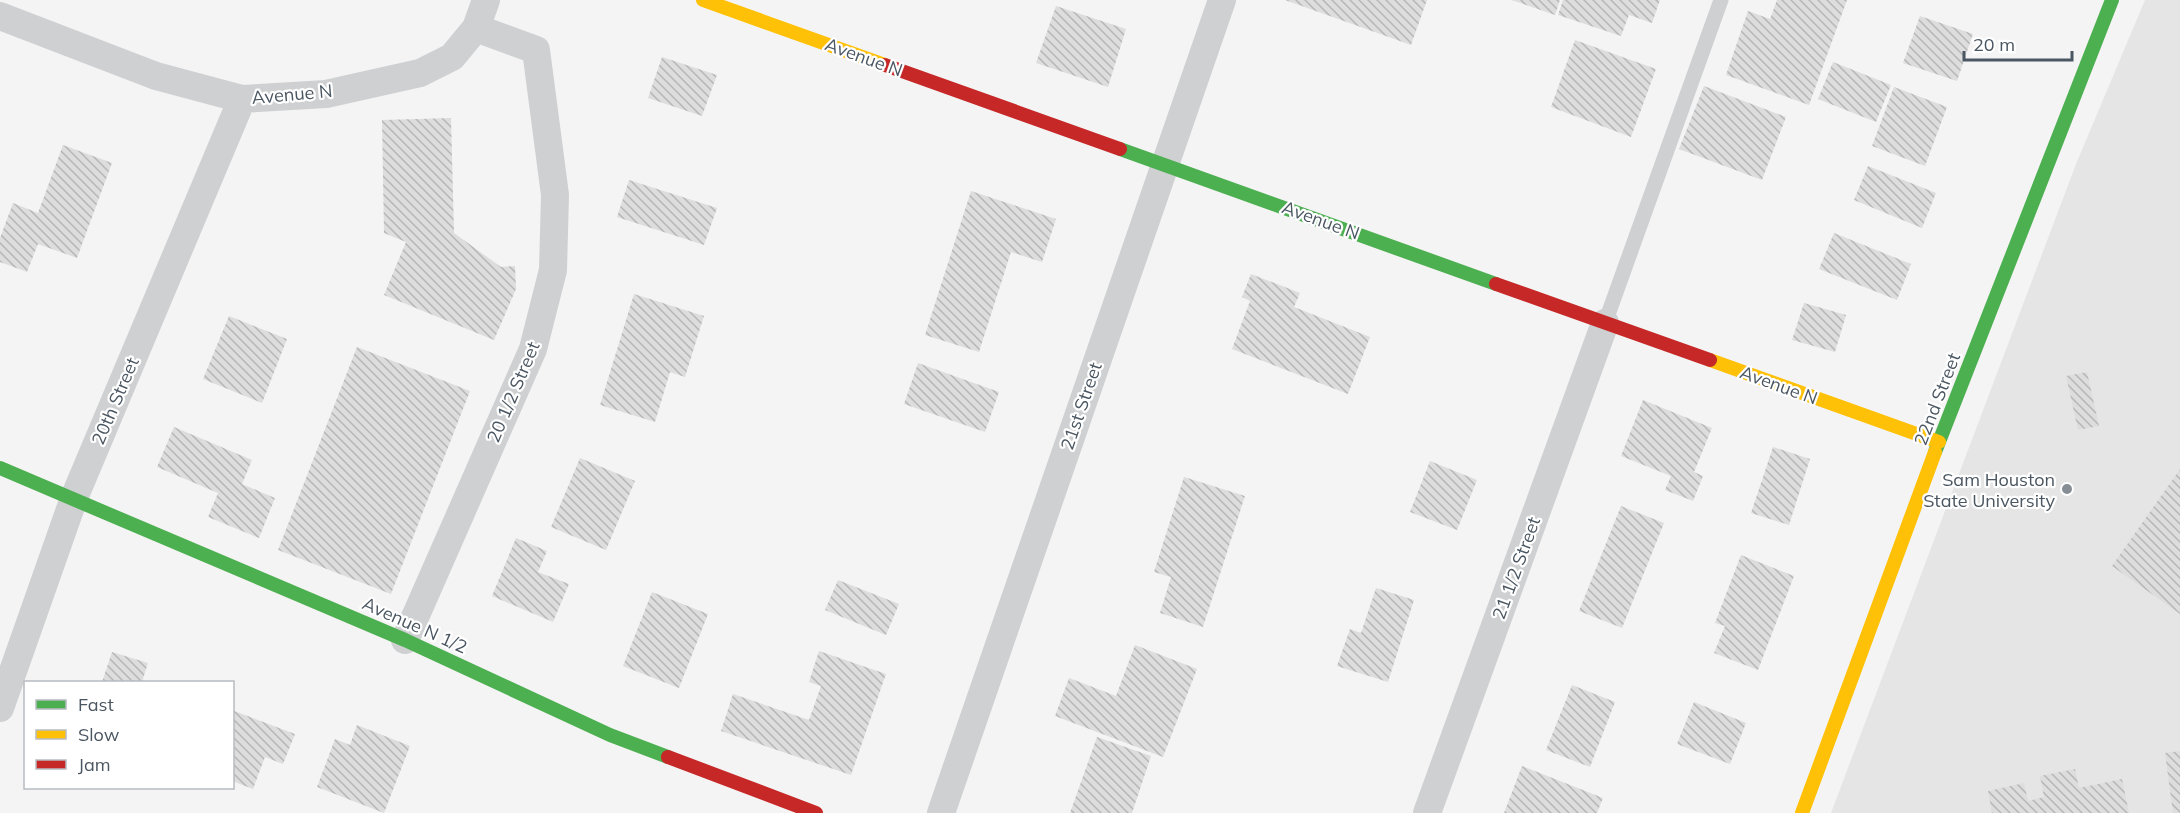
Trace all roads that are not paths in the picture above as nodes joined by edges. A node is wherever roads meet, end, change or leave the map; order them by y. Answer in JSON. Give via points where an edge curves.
{"nodes":[{"id":1,"x":486,"y":0,"type":"edge"},
{"id":2,"x":704,"y":0,"type":"edge"},
{"id":3,"x":1222,"y":0,"type":"edge"},
{"id":4,"x":1721,"y":0,"type":"edge"},
{"id":5,"x":2112,"y":0,"type":"edge"},
{"id":6,"x":0,"y":16,"type":"edge"},
{"id":7,"x":476,"y":28,"type":"junction"},
{"id":8,"x":242,"y":99,"type":"junction"},
{"id":9,"x":1165,"y":164,"type":"junction"},
{"id":10,"x":1605,"y":323,"type":"junction"},
{"id":11,"x":1939,"y":442,"type":"junction"},
{"id":12,"x":0,"y":468,"type":"edge"},
{"id":13,"x":75,"y":498,"type":"junction"},
{"id":14,"x":405,"y":640,"type":"junction"},
{"id":15,"x":0,"y":708,"type":"edge"},
{"id":16,"x":816,"y":813,"type":"edge"},
{"id":17,"x":941,"y":813,"type":"edge"},
{"id":18,"x":1427,"y":813,"type":"edge"},
{"id":19,"x":1802,"y":813,"type":"edge"}],
"edges":[{"from":1,"to":7,"type":"street","name":"Avenue N"},
{"from":2,"to":9,"type":"street","name":"Avenue N"},
{"from":3,"to":9,"type":"street","name":"21st Street"},
{"from":4,"to":10,"type":"lane"},
{"from":5,"to":11,"type":"street","name":"22nd Street"},
{"from":6,"to":8,"type":"street","name":"Avenue N","via":[[156,76]]},
{"from":7,"to":8,"type":"street","name":"Avenue N","via":[[452,57],[420,73],[326,94]]},
{"from":7,"to":14,"type":"street","name":"20 1/2 Street","via":[[536,50],[555,195],[553,270],[533,349]]},
{"from":8,"to":13,"type":"street","name":"20th Street"},
{"from":9,"to":10,"type":"street","name":"Avenue N"},
{"from":9,"to":17,"type":"street","name":"21st Street"},
{"from":10,"to":11,"type":"street","name":"Avenue N"},
{"from":10,"to":18,"type":"street","name":"21 1/2 Street"},
{"from":11,"to":19,"type":"street","name":"22nd Street"},
{"from":12,"to":13,"type":"street","name":"Avenue N 1/2"},
{"from":13,"to":14,"type":"street","name":"Avenue N 1/2"},
{"from":13,"to":15,"type":"street","name":"20th Street"},
{"from":14,"to":16,"type":"street","name":"Avenue N 1/2","via":[[610,735]]}]}
